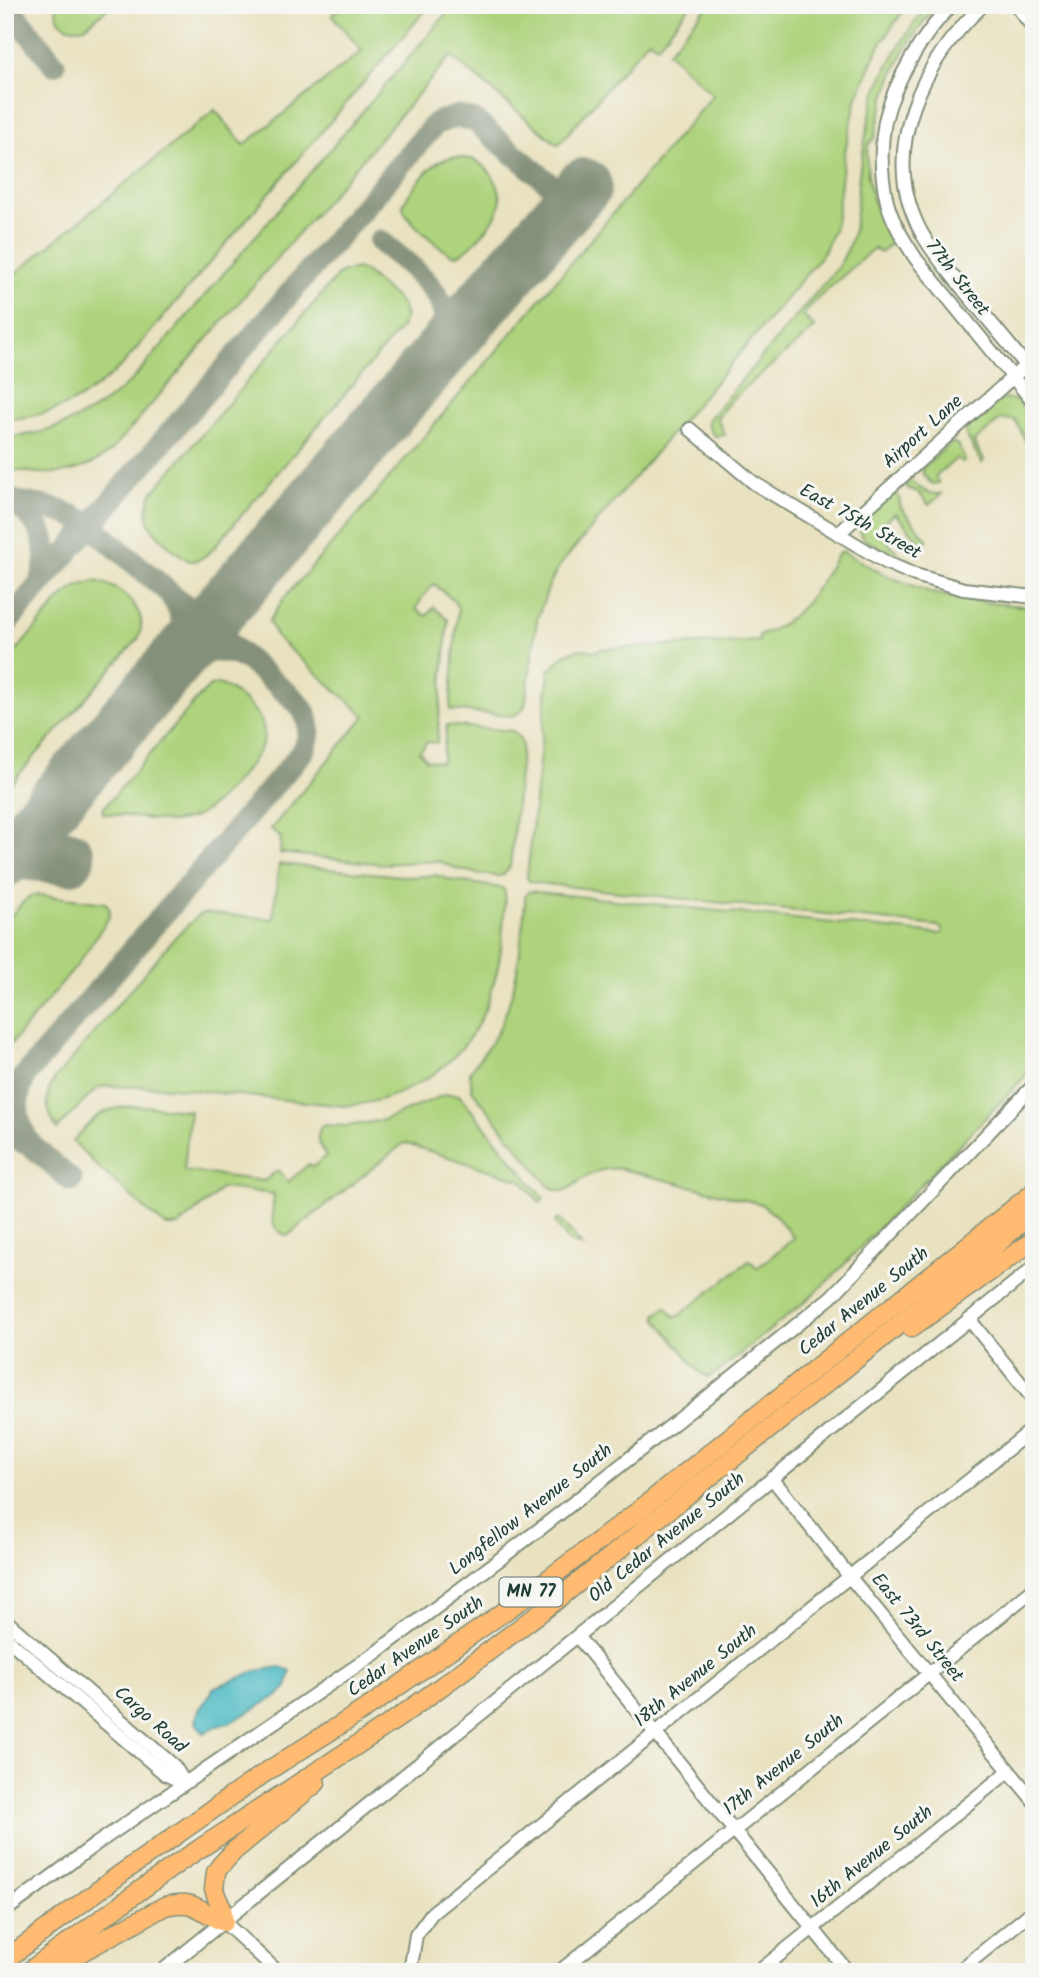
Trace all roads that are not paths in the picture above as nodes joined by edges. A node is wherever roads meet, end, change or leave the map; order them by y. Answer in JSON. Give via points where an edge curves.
{"nodes":[{"id":1,"x":952,"y":5,"type":"edge"},
{"id":2,"x":984,"y":5,"type":"edge"},
{"id":3,"x":1016,"y":5,"type":"edge"},
{"id":4,"x":1034,"y":29,"type":"edge"},
{"id":5,"x":1031,"y":366,"type":"edge"},
{"id":6,"x":1012,"y":377,"type":"junction"},
{"id":7,"x":1034,"y":403,"type":"edge"},
{"id":8,"x":690,"y":429,"type":"dead end"},
{"id":9,"x":838,"y":534,"type":"junction"},
{"id":10,"x":1034,"y":597,"type":"edge"},
{"id":11,"x":1034,"y":1085,"type":"edge"},
{"id":12,"x":1034,"y":1192,"type":"edge"},
{"id":13,"x":1034,"y":1212,"type":"edge"},
{"id":14,"x":1034,"y":1240,"type":"edge"},
{"id":15,"x":1034,"y":1267,"type":"edge"},
{"id":16,"x":968,"y":1320,"type":"junction"},
{"id":17,"x":864,"y":1352,"type":"junction"},
{"id":18,"x":1034,"y":1400,"type":"edge"},
{"id":19,"x":1034,"y":1428,"type":"edge"},
{"id":20,"x":772,"y":1478,"type":"junction"},
{"id":21,"x":849,"y":1576,"type":"junction"},
{"id":22,"x":1034,"y":1589,"type":"edge"},
{"id":23,"x":5,"y":1620,"type":"edge"},
{"id":24,"x":577,"y":1636,"type":"junction"},
{"id":25,"x":5,"y":1637,"type":"edge"},
{"id":26,"x":929,"y":1674,"type":"junction"},
{"id":27,"x":398,"y":1718,"type":"junction"},
{"id":28,"x":655,"y":1734,"type":"junction"},
{"id":29,"x":1009,"y":1771,"type":"junction"},
{"id":30,"x":185,"y":1783,"type":"junction"},
{"id":31,"x":1034,"y":1801,"type":"edge"},
{"id":32,"x":734,"y":1831,"type":"junction"},
{"id":33,"x":1034,"y":1910,"type":"edge"},
{"id":34,"x":5,"y":1911,"type":"edge"},
{"id":35,"x":224,"y":1922,"type":"junction"},
{"id":36,"x":813,"y":1928,"type":"junction"},
{"id":37,"x":5,"y":1960,"type":"edge"},
{"id":38,"x":28,"y":1972,"type":"edge"},
{"id":39,"x":44,"y":1972,"type":"edge"},
{"id":40,"x":160,"y":1972,"type":"edge"},
{"id":41,"x":278,"y":1972,"type":"edge"},
{"id":42,"x":410,"y":1972,"type":"edge"},
{"id":43,"x":559,"y":1972,"type":"edge"},
{"id":44,"x":758,"y":1972,"type":"edge"},
{"id":45,"x":848,"y":1972,"type":"edge"},
{"id":46,"x":958,"y":1972,"type":"edge"}],
"edges":[{"from":1,"to":6,"type":"street","name":"77th Street","via":[[921,44],[885,121],[881,161],[887,203],[916,260]]},
{"from":2,"to":5,"type":"street","name":"77th Street","via":[[941,52],[916,99],[905,138],[908,200],[931,248]]},
{"from":3,"to":4,"type":"street"},
{"from":5,"to":6,"type":"street","name":"Airport Lane"},
{"from":6,"to":7,"type":"street","name":"77th Street"},
{"from":6,"to":9,"type":"street","name":"Airport Lane"},
{"from":8,"to":9,"type":"street","name":"East 75th Street","via":[[754,482]]},
{"from":9,"to":10,"type":"street","name":"East 75th Street","via":[[922,578],[964,589]]},
{"from":11,"to":30,"type":"street","name":"Longfellow Avenue South","via":[[846,1282],[807,1316],[377,1652]]},
{"from":12,"to":37,"type":"highway","name":"Cedar Avenue South","number":"MN 77","via":[[529,1594],[122,1872]]},
{"from":13,"to":17,"type":"highway","name":"Cedar Avenue South","number":"MN 77"},
{"from":14,"to":17,"type":"highway","via":[[903,1334]]},
{"from":15,"to":16,"type":"street","name":"Old Cedar Avenue South"},
{"from":16,"to":18,"type":"street"},
{"from":16,"to":20,"type":"street","name":"Old Cedar Avenue South"},
{"from":17,"to":27,"type":"highway","name":"Cedar Avenue South","number":"MN 77","via":[[554,1602]]},
{"from":19,"to":21,"type":"street","name":"18th Avenue South"},
{"from":20,"to":21,"type":"street","name":"East 73rd Street"},
{"from":20,"to":24,"type":"street","name":"Old Cedar Avenue South"},
{"from":21,"to":26,"type":"street","name":"East 73rd Street"},
{"from":21,"to":28,"type":"street","name":"18th Avenue South"},
{"from":22,"to":26,"type":"street","name":"17th Avenue South"},
{"from":23,"to":30,"type":"street","name":"Cargo Road","via":[[174,1766]]},
{"from":24,"to":28,"type":"street"},
{"from":24,"to":35,"type":"street","name":"Old Cedar Avenue South"},
{"from":25,"to":30,"type":"street","name":"Cargo Road","via":[[165,1774]]},
{"from":26,"to":29,"type":"street","name":"East 73rd Street"},
{"from":26,"to":32,"type":"street","name":"17th Avenue South"},
{"from":27,"to":35,"type":"highway","via":[[226,1859],[214,1881]]},
{"from":27,"to":38,"type":"highway","name":"Cedar Avenue South","number":"MN 77","via":[[178,1863]]},
{"from":28,"to":32,"type":"street"},
{"from":28,"to":42,"type":"street","name":"18th Avenue South","via":[[432,1913],[416,1935]]},
{"from":29,"to":31,"type":"street","name":"East 73rd Street"},
{"from":29,"to":36,"type":"street","name":"16th Avenue South"},
{"from":30,"to":34,"type":"street","name":"Longfellow Avenue South"},
{"from":32,"to":36,"type":"street"},
{"from":32,"to":43,"type":"street","name":"17th Avenue South"},
{"from":33,"to":46,"type":"street"},
{"from":35,"to":39,"type":"highway","via":[[190,1904],[165,1906]]},
{"from":35,"to":40,"type":"street","name":"Old Cedar Avenue South"},
{"from":35,"to":41,"type":"street"},
{"from":36,"to":44,"type":"street","name":"16th Avenue South"},
{"from":36,"to":45,"type":"street"}]}
